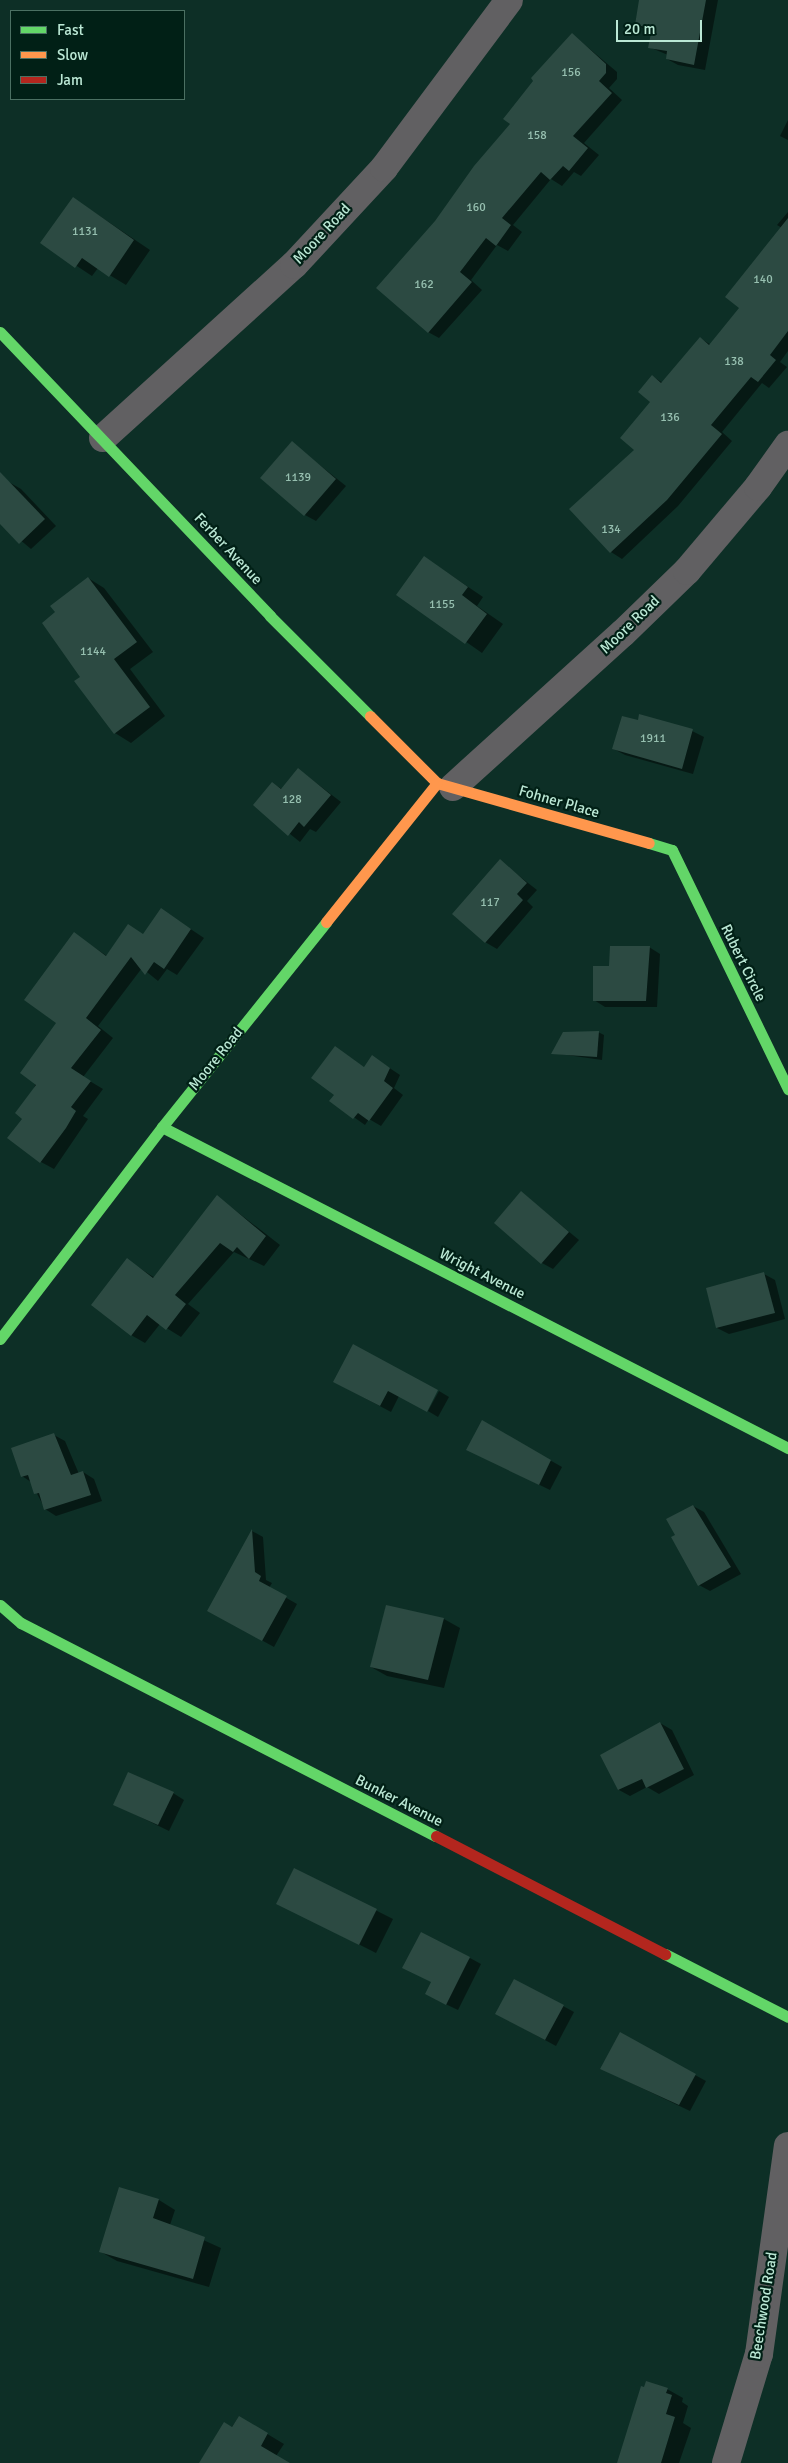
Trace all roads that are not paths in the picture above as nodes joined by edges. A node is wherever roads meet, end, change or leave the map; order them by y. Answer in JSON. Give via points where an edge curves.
{"nodes":[{"id":1,"x":509,"y":0,"type":"edge"},
{"id":2,"x":0,"y":332,"type":"edge"},
{"id":3,"x":103,"y":438,"type":"junction"},
{"id":4,"x":788,"y":445,"type":"edge"},
{"id":5,"x":445,"y":785,"type":"junction"},
{"id":6,"x":672,"y":850,"type":"joint"},
{"id":7,"x":788,"y":1089,"type":"edge"},
{"id":8,"x":162,"y":1127,"type":"junction"},
{"id":9,"x":0,"y":1339,"type":"edge"},
{"id":10,"x":788,"y":1448,"type":"edge"},
{"id":11,"x":0,"y":1605,"type":"edge"},
{"id":12,"x":788,"y":2017,"type":"edge"},
{"id":13,"x":788,"y":2146,"type":"edge"},
{"id":14,"x":726,"y":2463,"type":"edge"}],
"edges":[{"from":1,"to":3,"type":"street","name":"Moore Road","via":[[377,175],[294,265]]},
{"from":2,"to":3,"type":"street","name":"Ferber Avenue"},
{"from":3,"to":5,"type":"street","name":"Ferber Avenue","via":[[270,616]]},
{"from":4,"to":5,"type":"street","name":"Moore Road","via":[[758,488],[687,571],[623,633]]},
{"from":5,"to":6,"type":"street","name":"Fohner Place"},
{"from":5,"to":8,"type":"street","name":"Moore Road"},
{"from":6,"to":7,"type":"street","name":"Rubert Circle"},
{"from":8,"to":9,"type":"street","name":"Moore Road"},
{"from":8,"to":10,"type":"street","name":"Wright Avenue"},
{"from":11,"to":12,"type":"street","name":"Bunker Avenue","via":[[30,1628]]},
{"from":13,"to":14,"type":"street","name":"Beechwood Road","via":[[759,2354]]}]}
